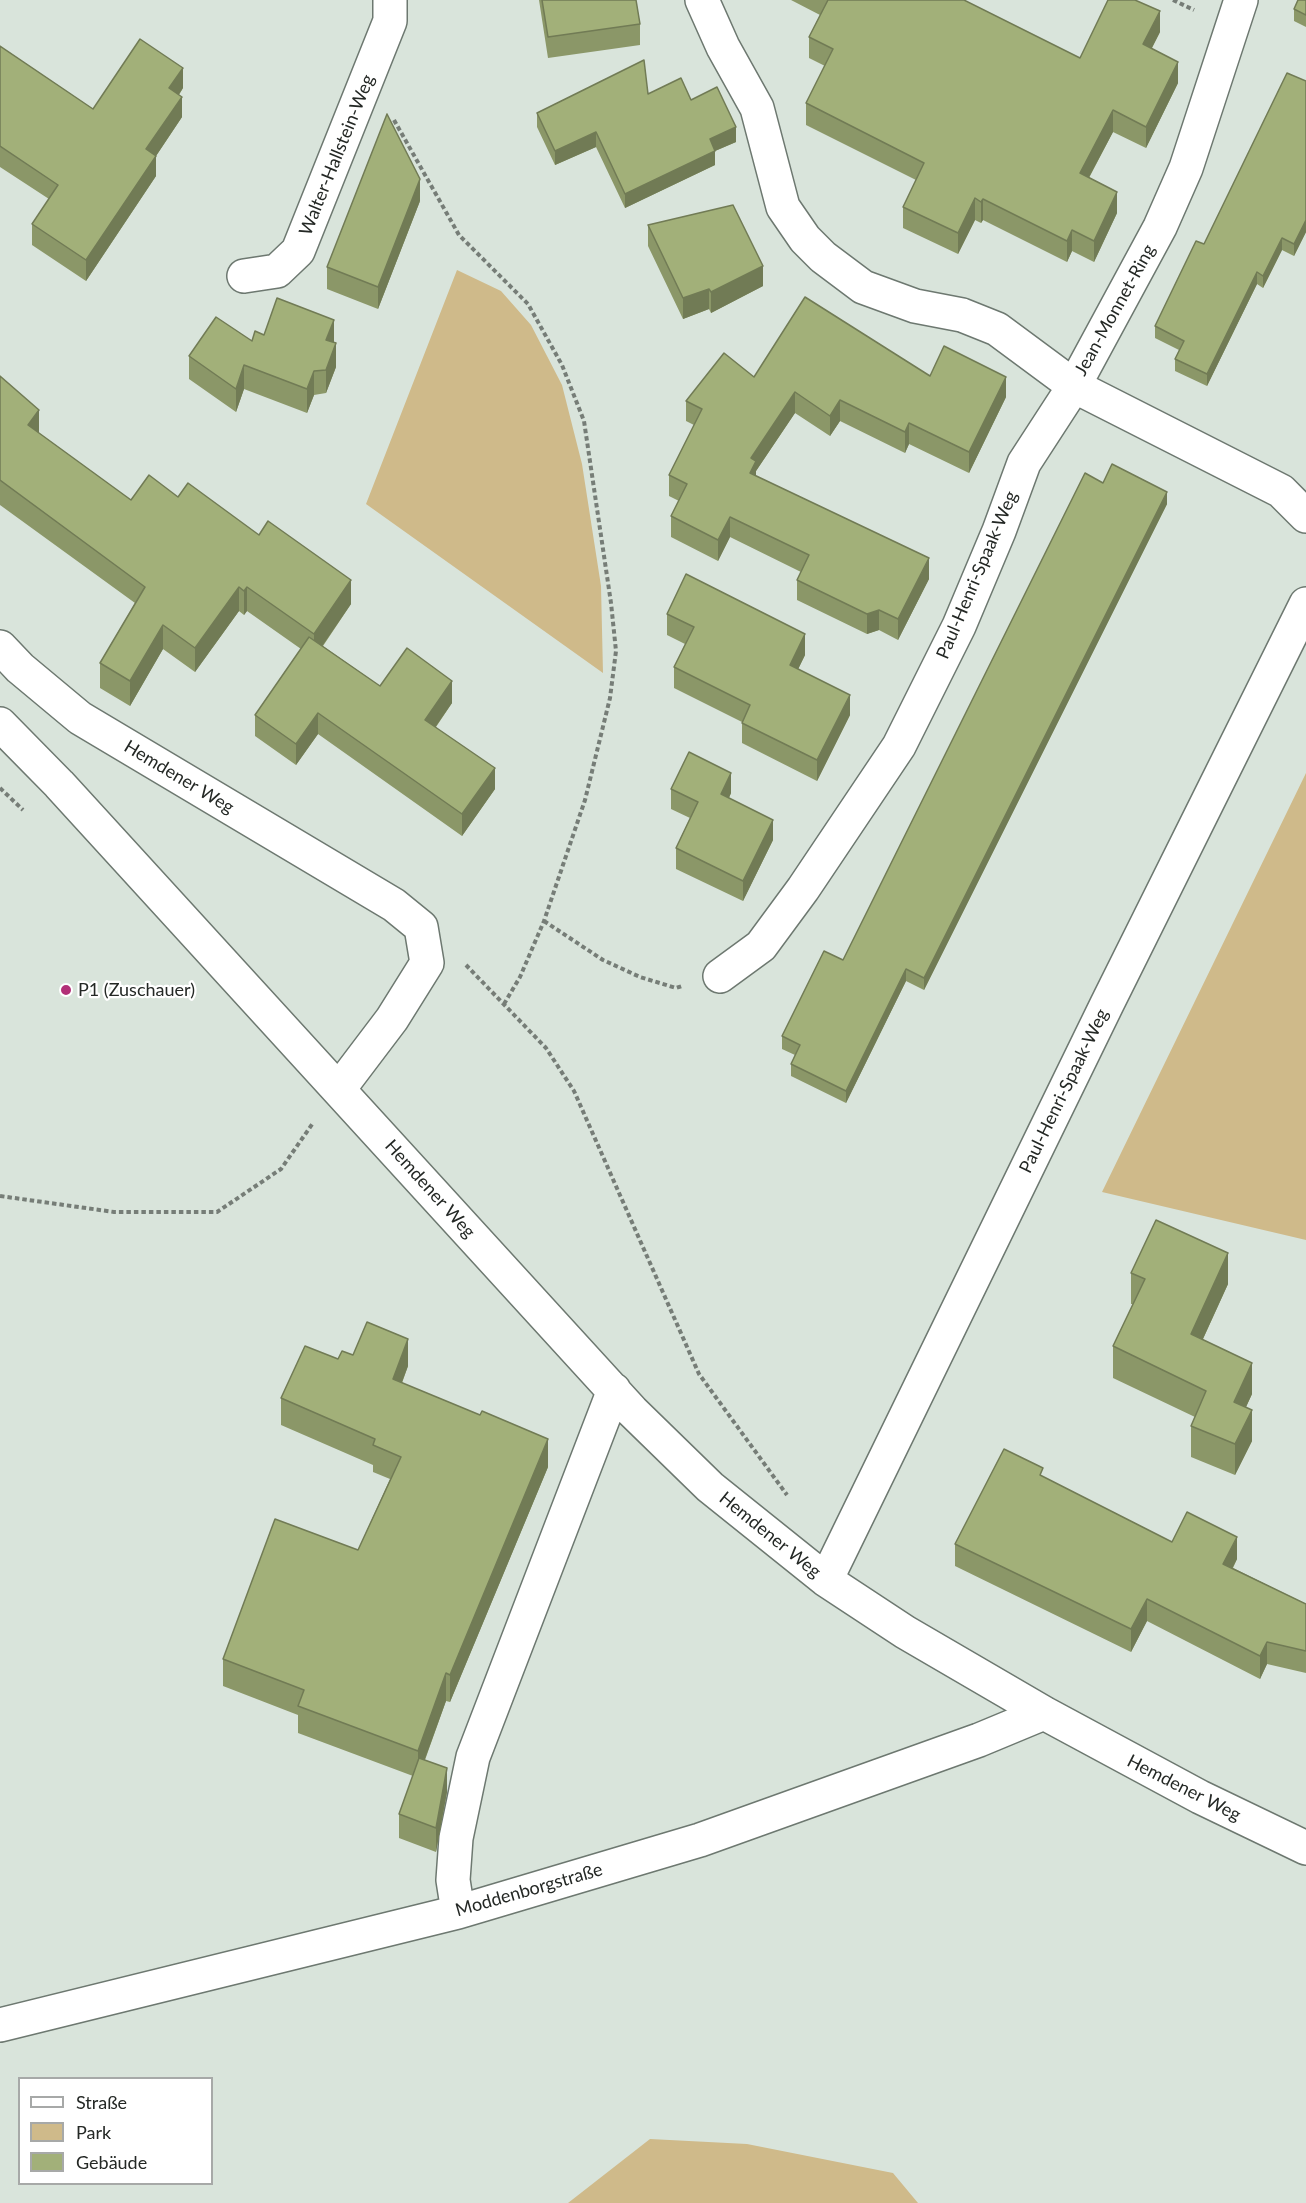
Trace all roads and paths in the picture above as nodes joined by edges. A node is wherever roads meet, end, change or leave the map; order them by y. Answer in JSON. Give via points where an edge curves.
{"nodes":[{"id":1,"x":390,"y":0,"type":"edge"},
{"id":2,"x":702,"y":0,"type":"edge"},
{"id":3,"x":1241,"y":0,"type":"edge"},
{"id":4,"x":369,"y":75,"type":"junction"},
{"id":5,"x":244,"y":276,"type":"dead end"},
{"id":6,"x":1074,"y":386,"type":"junction"},
{"id":7,"x":1306,"y":516,"type":"edge"},
{"id":8,"x":1306,"y":604,"type":"edge"},
{"id":9,"x":0,"y":647,"type":"edge"},
{"id":10,"x":0,"y":724,"type":"edge"},
{"id":11,"x":544,"y":921,"type":"junction"},
{"id":12,"x":421,"y":927,"type":"junction"},
{"id":13,"x":720,"y":976,"type":"joint"},
{"id":14,"x":504,"y":1004,"type":"junction"},
{"id":15,"x":339,"y":1089,"type":"junction"},
{"id":16,"x":0,"y":1196,"type":"edge"},
{"id":17,"x":614,"y":1390,"type":"junction"},
{"id":18,"x":792,"y":1506,"type":"dead end"},
{"id":19,"x":826,"y":1580,"type":"junction"},
{"id":20,"x":1044,"y":1713,"type":"junction"},
{"id":21,"x":1306,"y":1848,"type":"edge"},
{"id":22,"x":458,"y":1912,"type":"junction"},
{"id":23,"x":0,"y":2025,"type":"edge"}],
"edges":[{"from":1,"to":4,"type":"street","name":"Walter-Hallstein-Weg","via":[[390,21]]},
{"from":2,"to":6,"type":"street","name":"Jean-Monnet-Ring","via":[[757,108],[783,207],[805,239],[863,287],[997,329]]},
{"from":3,"to":6,"type":"street","name":"Jean-Monnet-Ring","via":[[1186,168],[1160,227]]},
{"from":4,"to":5,"type":"street","name":"Walter-Hallstein-Weg","via":[[298,251],[277,271]]},
{"from":4,"to":11,"type":"path","via":[[459,235],[528,304],[562,365],[584,421],[616,651],[610,698],[585,800]]},
{"from":6,"to":7,"type":"street","via":[[1281,491]]},
{"from":6,"to":13,"type":"street","name":"Paul-Henri-Spaak-Weg","via":[[1024,463],[959,626],[898,746],[761,946]]},
{"from":8,"to":19,"type":"street","name":"Paul-Henri-Spaak-Weg"},
{"from":9,"to":12,"type":"street","name":"Hemdener Weg","via":[[80,717],[394,905]]},
{"from":10,"to":15,"type":"street","name":"Hemdener Weg"},
{"from":11,"to":13,"type":"path","via":[[603,960],[640,977],[676,988]]},
{"from":11,"to":14,"type":"path"},
{"from":12,"to":14,"type":"path","via":[[450,948]]},
{"from":12,"to":15,"type":"street","via":[[427,963],[392,1019]]},
{"from":14,"to":18,"type":"path","via":[[546,1048],[574,1091],[699,1374],[788,1495]]},
{"from":15,"to":16,"type":"path","via":[[281,1169],[217,1212],[114,1212]]},
{"from":15,"to":17,"type":"street","name":"Hemdener Weg"},
{"from":17,"to":19,"type":"street","name":"Hemdener Weg","via":[[710,1487]]},
{"from":17,"to":22,"type":"street","via":[[473,1757],[456,1838],[453,1880]]},
{"from":19,"to":20,"type":"street","name":"Hemdener Weg","via":[[905,1632]]},
{"from":20,"to":21,"type":"street","name":"Hemdener Weg","via":[[1200,1797]]},
{"from":20,"to":22,"type":"street","name":"Moddenborgstraße","via":[[700,1840]]},
{"from":22,"to":23,"type":"street","name":"Moddenborgstraße"}]}
